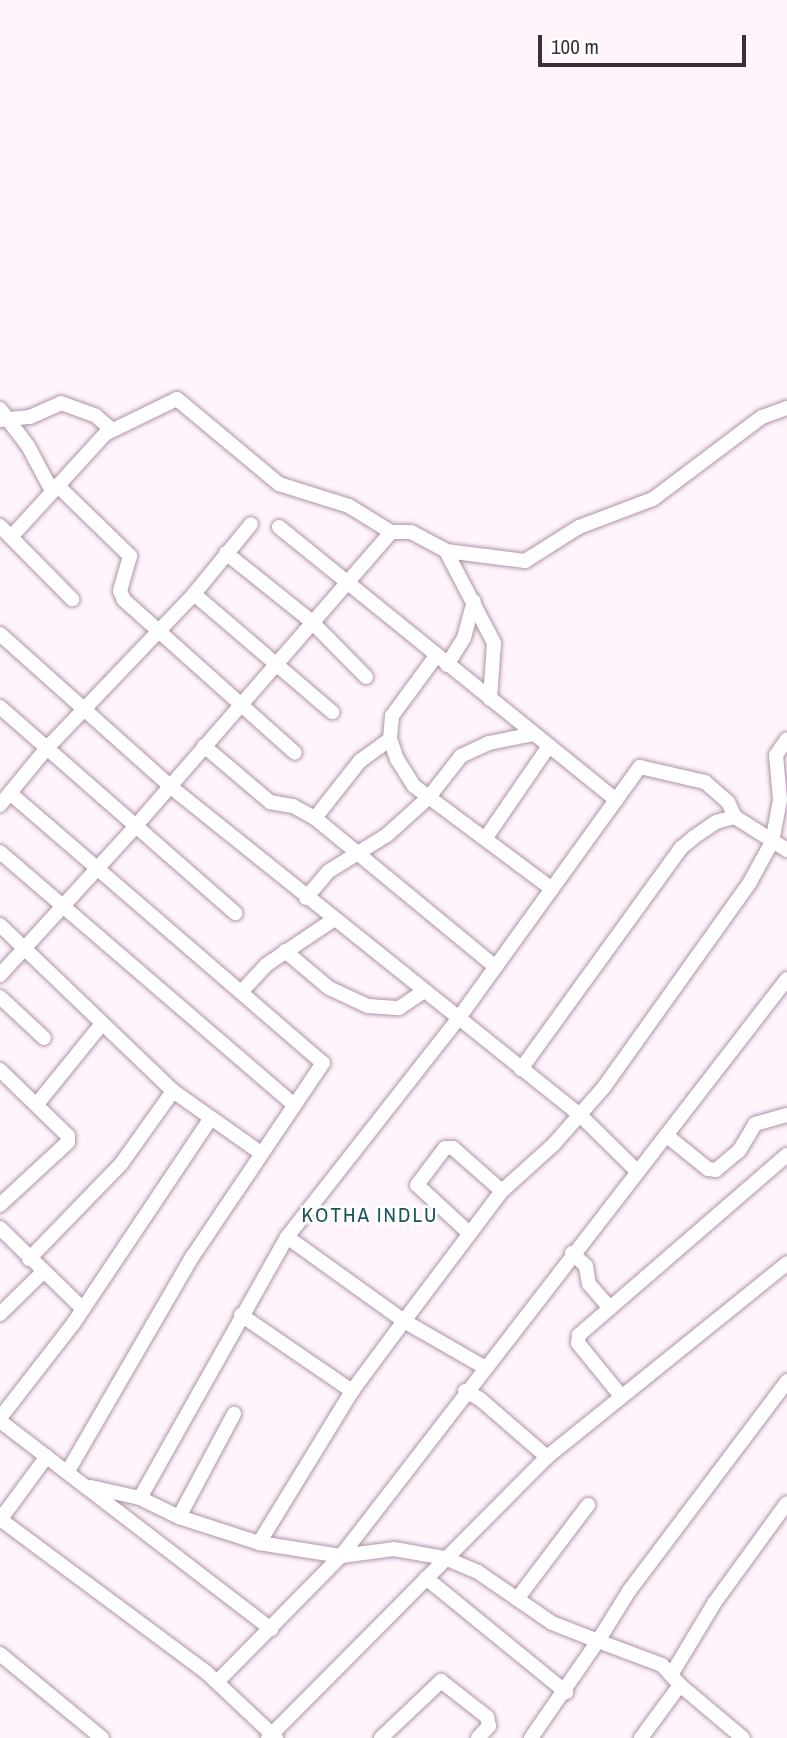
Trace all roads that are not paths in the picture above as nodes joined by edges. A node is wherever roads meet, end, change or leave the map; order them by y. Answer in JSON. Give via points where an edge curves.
{"nodes":[{"id":1,"x":787,"y":408,"type":"edge"},
{"id":2,"x":2,"y":416,"type":"edge"},
{"id":3,"x":112,"y":430,"type":"junction"},
{"id":4,"x":54,"y":488,"type":"junction"},
{"id":5,"x":251,"y":524,"type":"dead end"},
{"id":6,"x":0,"y":526,"type":"edge"},
{"id":7,"x":279,"y":527,"type":"dead end"},
{"id":8,"x":391,"y":532,"type":"junction"},
{"id":9,"x":12,"y":536,"type":"junction"},
{"id":10,"x":446,"y":551,"type":"junction"},
{"id":11,"x":226,"y":553,"type":"junction"},
{"id":12,"x":348,"y":582,"type":"junction"},
{"id":13,"x":194,"y":594,"type":"junction"},
{"id":14,"x":72,"y":599,"type":"dead end"},
{"id":15,"x":474,"y":601,"type":"junction"},
{"id":16,"x":312,"y":622,"type":"junction"},
{"id":17,"x":156,"y":630,"type":"junction"},
{"id":18,"x":0,"y":634,"type":"edge"},
{"id":19,"x":441,"y":660,"type":"junction"},
{"id":20,"x":279,"y":663,"type":"junction"},
{"id":21,"x":366,"y":677,"type":"dead end"},
{"id":22,"x":490,"y":699,"type":"junction"},
{"id":23,"x":241,"y":703,"type":"junction"},
{"id":24,"x":0,"y":707,"type":"edge"},
{"id":25,"x":83,"y":711,"type":"junction"},
{"id":26,"x":332,"y":712,"type":"dead end"},
{"id":27,"x":534,"y":734,"type":"junction"},
{"id":28,"x":787,"y":739,"type":"edge"},
{"id":29,"x":390,"y":740,"type":"junction"},
{"id":30,"x":204,"y":746,"type":"junction"},
{"id":31,"x":549,"y":747,"type":"junction"},
{"id":32,"x":46,"y":749,"type":"junction"},
{"id":33,"x":295,"y":753,"type":"dead end"},
{"id":34,"x":171,"y":787,"type":"junction"},
{"id":35,"x":10,"y":793,"type":"junction"},
{"id":36,"x":429,"y":797,"type":"junction"},
{"id":37,"x":616,"y":800,"type":"junction"},
{"id":38,"x":0,"y":805,"type":"edge"},
{"id":39,"x":735,"y":817,"type":"junction"},
{"id":40,"x":315,"y":818,"type":"junction"},
{"id":41,"x":134,"y":828,"type":"junction"},
{"id":42,"x":485,"y":839,"type":"junction"},
{"id":43,"x":772,"y":842,"type":"junction"},
{"id":44,"x":787,"y":850,"type":"edge"},
{"id":45,"x":0,"y":852,"type":"edge"},
{"id":46,"x":358,"y":856,"type":"junction"},
{"id":47,"x":98,"y":867,"type":"junction"},
{"id":48,"x":552,"y":889,"type":"junction"},
{"id":49,"x":306,"y":898,"type":"junction"},
{"id":50,"x":64,"y":908,"type":"junction"},
{"id":51,"x":235,"y":913,"type":"dead end"},
{"id":52,"x":333,"y":920,"type":"junction"},
{"id":53,"x":0,"y":925,"type":"edge"},
{"id":54,"x":24,"y":947,"type":"junction"},
{"id":55,"x":285,"y":951,"type":"junction"},
{"id":56,"x":496,"y":967,"type":"junction"},
{"id":57,"x":0,"y":975,"type":"edge"},
{"id":58,"x":787,"y":979,"type":"edge"},
{"id":59,"x":242,"y":991,"type":"junction"},
{"id":60,"x":423,"y":992,"type":"junction"},
{"id":61,"x":0,"y":997,"type":"edge"},
{"id":62,"x":458,"y":1019,"type":"junction"},
{"id":63,"x":102,"y":1025,"type":"junction"},
{"id":64,"x":44,"y":1038,"type":"dead end"},
{"id":65,"x":521,"y":1069,"type":"junction"},
{"id":66,"x":0,"y":1070,"type":"edge"},
{"id":67,"x":173,"y":1091,"type":"junction"},
{"id":68,"x":37,"y":1104,"type":"junction"},
{"id":69,"x":292,"y":1104,"type":"junction"},
{"id":70,"x":580,"y":1115,"type":"junction"},
{"id":71,"x":787,"y":1115,"type":"edge"},
{"id":72,"x":210,"y":1119,"type":"junction"},
{"id":73,"x":666,"y":1135,"type":"junction"},
{"id":74,"x":261,"y":1153,"type":"junction"},
{"id":75,"x":787,"y":1155,"type":"edge"},
{"id":76,"x":636,"y":1170,"type":"junction"},
{"id":77,"x":502,"y":1191,"type":"junction"},
{"id":78,"x":0,"y":1205,"type":"edge"},
{"id":79,"x":468,"y":1232,"type":"junction"},
{"id":80,"x":1,"y":1233,"type":"edge"},
{"id":81,"x":287,"y":1237,"type":"junction"},
{"id":82,"x":572,"y":1254,"type":"junction"},
{"id":83,"x":29,"y":1259,"type":"junction"},
{"id":84,"x":787,"y":1263,"type":"edge"},
{"id":85,"x":42,"y":1273,"type":"junction"},
{"id":86,"x":83,"y":1308,"type":"junction"},
{"id":87,"x":610,"y":1308,"type":"junction"},
{"id":88,"x":0,"y":1314,"type":"edge"},
{"id":89,"x":241,"y":1315,"type":"junction"},
{"id":90,"x":404,"y":1321,"type":"junction"},
{"id":91,"x":484,"y":1367,"type":"junction"},
{"id":92,"x":787,"y":1381,"type":"edge"},
{"id":93,"x":352,"y":1391,"type":"junction"},
{"id":94,"x":465,"y":1391,"type":"junction"},
{"id":95,"x":621,"y":1396,"type":"junction"},
{"id":96,"x":234,"y":1414,"type":"dead end"},
{"id":97,"x":0,"y":1419,"type":"edge"},
{"id":98,"x":47,"y":1456,"type":"junction"},
{"id":99,"x":547,"y":1457,"type":"junction"},
{"id":100,"x":68,"y":1471,"type":"junction"},
{"id":101,"x":91,"y":1487,"type":"junction"},
{"id":102,"x":140,"y":1498,"type":"junction"},
{"id":103,"x":787,"y":1503,"type":"edge"},
{"id":104,"x":588,"y":1505,"type":"dead end"},
{"id":105,"x":178,"y":1517,"type":"junction"},
{"id":106,"x":0,"y":1519,"type":"edge"},
{"id":107,"x":259,"y":1543,"type":"junction"},
{"id":108,"x":341,"y":1556,"type":"junction"},
{"id":109,"x":445,"y":1558,"type":"junction"},
{"id":110,"x":426,"y":1578,"type":"junction"},
{"id":111,"x":517,"y":1599,"type":"junction"},
{"id":112,"x":271,"y":1629,"type":"junction"},
{"id":113,"x":598,"y":1640,"type":"junction"},
{"id":114,"x":0,"y":1654,"type":"edge"},
{"id":115,"x":675,"y":1680,"type":"junction"},
{"id":116,"x":216,"y":1682,"type":"junction"},
{"id":117,"x":566,"y":1692,"type":"junction"},
{"id":118,"x":272,"y":1737,"type":"edge"},
{"id":119,"x":102,"y":1738,"type":"edge"},
{"id":120,"x":381,"y":1738,"type":"edge"},
{"id":121,"x":478,"y":1738,"type":"edge"},
{"id":122,"x":531,"y":1738,"type":"edge"},
{"id":123,"x":641,"y":1738,"type":"edge"},
{"id":124,"x":743,"y":1738,"type":"edge"}],
"edges":[{"from":1,"to":10,"type":"street","via":[[762,417],[653,499],[579,527],[525,561]]},
{"from":2,"to":3,"type":"street","via":[[30,417],[61,403],[96,416]]},
{"from":2,"to":4,"type":"street"},
{"from":3,"to":4,"type":"street"},
{"from":3,"to":8,"type":"street","via":[[177,400],[279,484],[349,506]]},
{"from":4,"to":9,"type":"street"},
{"from":4,"to":17,"type":"street","via":[[130,556],[121,595]]},
{"from":5,"to":11,"type":"street"},
{"from":6,"to":9,"type":"street"},
{"from":7,"to":12,"type":"street"},
{"from":8,"to":10,"type":"street","via":[[411,532]]},
{"from":8,"to":12,"type":"street"},
{"from":9,"to":14,"type":"street"},
{"from":10,"to":15,"type":"street"},
{"from":11,"to":13,"type":"street"},
{"from":11,"to":16,"type":"street"},
{"from":12,"to":16,"type":"street"},
{"from":12,"to":19,"type":"street"},
{"from":13,"to":17,"type":"street"},
{"from":13,"to":20,"type":"street"},
{"from":15,"to":19,"type":"street","via":[[464,639]]},
{"from":15,"to":22,"type":"street","via":[[494,643]]},
{"from":16,"to":20,"type":"street"},
{"from":16,"to":21,"type":"street"},
{"from":17,"to":23,"type":"street"},
{"from":17,"to":25,"type":"street"},
{"from":18,"to":25,"type":"street"},
{"from":19,"to":22,"type":"street"},
{"from":19,"to":29,"type":"street","via":[[391,716]]},
{"from":20,"to":23,"type":"street"},
{"from":20,"to":26,"type":"street"},
{"from":22,"to":27,"type":"street"},
{"from":23,"to":30,"type":"street"},
{"from":23,"to":33,"type":"street"},
{"from":24,"to":32,"type":"street"},
{"from":25,"to":32,"type":"street"},
{"from":25,"to":34,"type":"street"},
{"from":27,"to":31,"type":"street"},
{"from":27,"to":36,"type":"street","via":[[489,743],[461,756]]},
{"from":28,"to":43,"type":"street","via":[[776,755],[780,800]]},
{"from":29,"to":36,"type":"street","via":[[405,774]]},
{"from":29,"to":40,"type":"street","via":[[360,761]]},
{"from":30,"to":34,"type":"street"},
{"from":30,"to":40,"type":"street","via":[[270,802],[293,806]]},
{"from":31,"to":37,"type":"street"},
{"from":31,"to":42,"type":"street"},
{"from":32,"to":35,"type":"street"},
{"from":32,"to":41,"type":"street"},
{"from":34,"to":41,"type":"street"},
{"from":34,"to":49,"type":"street"},
{"from":35,"to":38,"type":"street"},
{"from":35,"to":47,"type":"street"},
{"from":36,"to":42,"type":"street"},
{"from":36,"to":46,"type":"street"},
{"from":37,"to":39,"type":"street","via":[[640,767],[705,782],[728,802]]},
{"from":37,"to":48,"type":"street"},
{"from":39,"to":43,"type":"street"},
{"from":39,"to":65,"type":"street","via":[[716,822],[681,848]]},
{"from":40,"to":46,"type":"street"},
{"from":41,"to":47,"type":"street"},
{"from":41,"to":51,"type":"street"},
{"from":42,"to":48,"type":"street"},
{"from":43,"to":44,"type":"street"},
{"from":43,"to":70,"type":"street","via":[[750,882],[632,1051]]},
{"from":45,"to":50,"type":"street"},
{"from":46,"to":49,"type":"street","via":[[329,871]]},
{"from":46,"to":56,"type":"street"},
{"from":47,"to":50,"type":"street"},
{"from":47,"to":59,"type":"street"},
{"from":48,"to":56,"type":"street"},
{"from":49,"to":52,"type":"street"},
{"from":50,"to":54,"type":"street"},
{"from":50,"to":69,"type":"street"},
{"from":52,"to":55,"type":"street"},
{"from":52,"to":60,"type":"street"},
{"from":53,"to":54,"type":"street"},
{"from":54,"to":57,"type":"street"},
{"from":54,"to":63,"type":"street"},
{"from":55,"to":59,"type":"street"},
{"from":55,"to":60,"type":"street","via":[[329,988],[368,1006],[399,1008]]},
{"from":56,"to":62,"type":"street"},
{"from":58,"to":73,"type":"street"},
{"from":59,"to":69,"type":"street","via":[[322,1059],[323,1067]]},
{"from":60,"to":62,"type":"street"},
{"from":61,"to":64,"type":"street"},
{"from":62,"to":65,"type":"street"},
{"from":62,"to":81,"type":"street"},
{"from":63,"to":67,"type":"street"},
{"from":63,"to":68,"type":"street"},
{"from":65,"to":70,"type":"street"},
{"from":66,"to":68,"type":"street"},
{"from":67,"to":72,"type":"street"},
{"from":67,"to":83,"type":"street","via":[[121,1164]]},
{"from":68,"to":78,"type":"street","via":[[64,1129],[68,1142]]},
{"from":69,"to":74,"type":"street"},
{"from":70,"to":76,"type":"street"},
{"from":70,"to":77,"type":"street"},
{"from":71,"to":73,"type":"street","via":[[755,1124],[738,1151],[716,1170]]},
{"from":72,"to":74,"type":"street"},
{"from":72,"to":86,"type":"street"},
{"from":73,"to":76,"type":"street"},
{"from":74,"to":100,"type":"street","via":[[192,1257]]},
{"from":75,"to":87,"type":"street"},
{"from":76,"to":82,"type":"street"},
{"from":77,"to":79,"type":"street"},
{"from":77,"to":79,"type":"street","via":[[453,1147],[445,1149],[418,1188]]},
{"from":79,"to":90,"type":"street"},
{"from":80,"to":83,"type":"street"},
{"from":81,"to":89,"type":"street"},
{"from":81,"to":90,"type":"street"},
{"from":82,"to":87,"type":"street","via":[[586,1266],[589,1284]]},
{"from":82,"to":91,"type":"street"},
{"from":83,"to":85,"type":"street"},
{"from":84,"to":95,"type":"street"},
{"from":85,"to":86,"type":"street"},
{"from":85,"to":88,"type":"street"},
{"from":86,"to":97,"type":"street"},
{"from":87,"to":95,"type":"street","via":[[579,1335],[578,1343]]},
{"from":89,"to":93,"type":"street"},
{"from":89,"to":102,"type":"street"},
{"from":90,"to":91,"type":"street"},
{"from":90,"to":93,"type":"street"},
{"from":91,"to":94,"type":"street"},
{"from":92,"to":113,"type":"street","via":[[629,1591]]},
{"from":93,"to":107,"type":"street"},
{"from":94,"to":99,"type":"street"},
{"from":94,"to":108,"type":"street"},
{"from":95,"to":99,"type":"street"},
{"from":96,"to":105,"type":"street"},
{"from":97,"to":98,"type":"street"},
{"from":98,"to":100,"type":"street"},
{"from":98,"to":106,"type":"street"},
{"from":99,"to":109,"type":"street"},
{"from":100,"to":101,"type":"street"},
{"from":101,"to":102,"type":"street"},
{"from":101,"to":112,"type":"street"},
{"from":102,"to":105,"type":"street"},
{"from":103,"to":115,"type":"street","via":[[715,1602]]},
{"from":104,"to":111,"type":"street"},
{"from":105,"to":107,"type":"street"},
{"from":106,"to":116,"type":"street"},
{"from":107,"to":108,"type":"street"},
{"from":108,"to":109,"type":"street","via":[[394,1549]]},
{"from":108,"to":112,"type":"street"},
{"from":109,"to":110,"type":"street"},
{"from":109,"to":111,"type":"street","via":[[478,1572]]},
{"from":110,"to":117,"type":"street"},
{"from":110,"to":118,"type":"street"},
{"from":111,"to":113,"type":"street","via":[[552,1623]]},
{"from":112,"to":116,"type":"street"},
{"from":113,"to":115,"type":"street","via":[[662,1665]]},
{"from":113,"to":117,"type":"street"},
{"from":114,"to":119,"type":"street"},
{"from":115,"to":123,"type":"street"},
{"from":115,"to":124,"type":"street"},
{"from":116,"to":118,"type":"street"},
{"from":117,"to":122,"type":"street"},
{"from":120,"to":121,"type":"street","via":[[441,1681],[487,1717],[489,1726]]}]}
